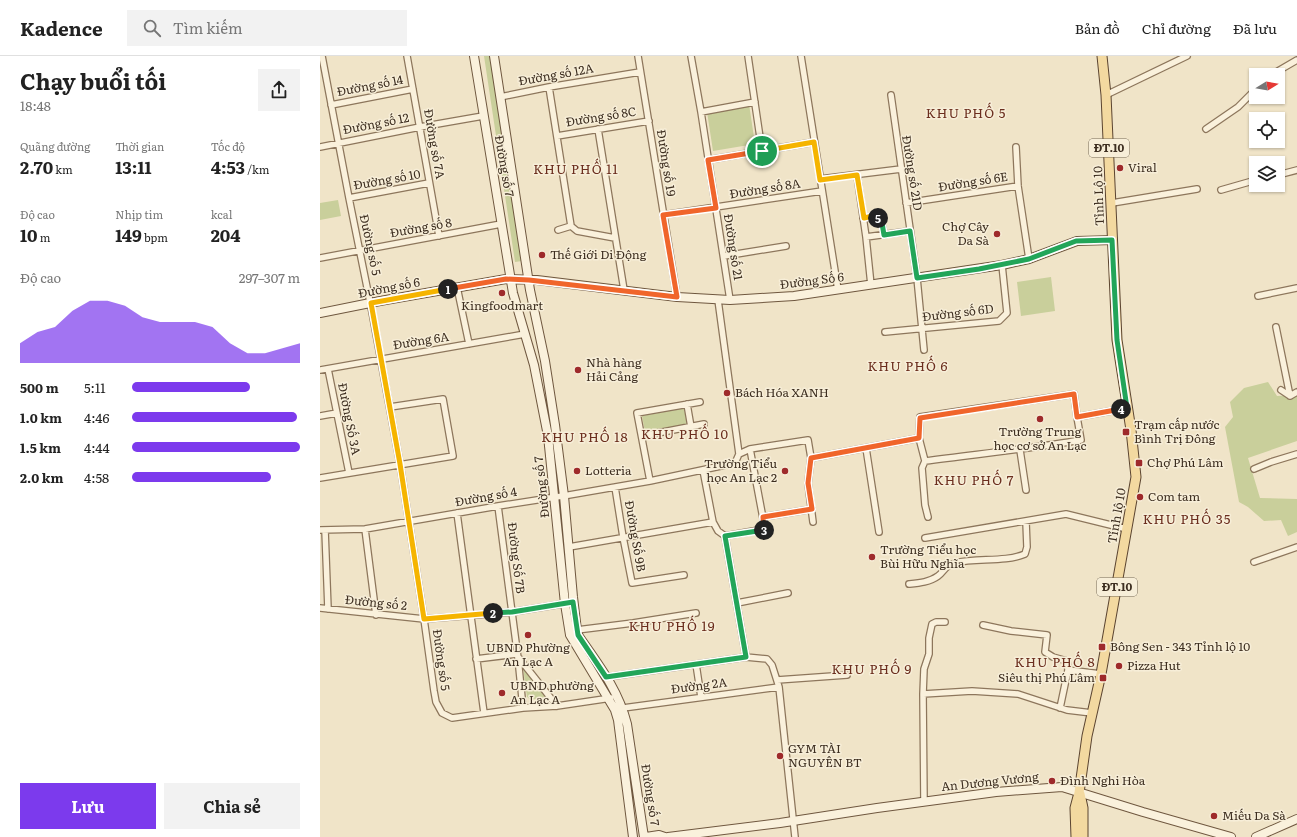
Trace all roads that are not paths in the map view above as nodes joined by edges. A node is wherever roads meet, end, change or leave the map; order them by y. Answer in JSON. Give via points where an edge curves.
{"nodes":[{"id":1,"x":322,"y":56,"type":"edge"},
{"id":2,"x":407,"y":56,"type":"edge"},
{"id":3,"x":474,"y":56,"type":"edge"},
{"id":4,"x":494,"y":56,"type":"edge"},
{"id":5,"x":638,"y":56,"type":"edge"},
{"id":6,"x":691,"y":56,"type":"edge"},
{"id":7,"x":748,"y":56,"type":"edge"},
{"id":8,"x":801,"y":56,"type":"edge"},
{"id":9,"x":1102,"y":56,"type":"edge"},
{"id":10,"x":1187,"y":56,"type":"edge"},
{"id":11,"x":1297,"y":60,"type":"edge"},
{"id":12,"x":1283,"y":68,"type":"edge"},
{"id":13,"x":640,"y":72,"type":"junction"},
{"id":14,"x":549,"y":87,"type":"junction"},
{"id":15,"x":413,"y":89,"type":"junction"},
{"id":16,"x":890,"y":95,"type":"dead end"},
{"id":17,"x":1106,"y":95,"type":"junction"},
{"id":18,"x":1249,"y":96,"type":"edge"},
{"id":19,"x":500,"y":97,"type":"junction"},
{"id":20,"x":754,"y":102,"type":"junction"},
{"id":21,"x":331,"y":105,"type":"junction"},
{"id":22,"x":701,"y":112,"type":"junction"},
{"id":23,"x":483,"y":116,"type":"junction"},
{"id":24,"x":649,"y":120,"type":"junction"},
{"id":25,"x":420,"y":127,"type":"junction"},
{"id":26,"x":598,"y":129,"type":"junction"},
{"id":27,"x":1206,"y":129,"type":"dead end"},
{"id":28,"x":557,"y":136,"type":"junction"},
{"id":29,"x":814,"y":142,"type":"junction"},
{"id":30,"x":338,"y":143,"type":"junction"},
{"id":31,"x":320,"y":147,"type":"edge"},
{"id":32,"x":1016,"y":147,"type":"dead end"},
{"id":33,"x":762,"y":151,"type":"junction"},
{"id":34,"x":708,"y":160,"type":"junction"},
{"id":35,"x":901,"y":169,"type":"junction"},
{"id":36,"x":1297,"y":170,"type":"edge"},
{"id":37,"x":1285,"y":173,"type":"edge"},
{"id":38,"x":857,"y":175,"type":"junction"},
{"id":39,"x":820,"y":180,"type":"junction"},
{"id":40,"x":1249,"y":182,"type":"edge"},
{"id":41,"x":430,"y":183,"type":"junction"},
{"id":42,"x":1018,"y":186,"type":"junction"},
{"id":43,"x":1197,"y":189,"type":"dead end"},
{"id":44,"x":1221,"y":190,"type":"dead end"},
{"id":45,"x":822,"y":191,"type":"junction"},
{"id":46,"x":349,"y":198,"type":"junction"},
{"id":47,"x":1112,"y":202,"type":"junction"},
{"id":48,"x":906,"y":203,"type":"junction"},
{"id":49,"x":716,"y":208,"type":"junction"},
{"id":50,"x":663,"y":215,"type":"junction"},
{"id":51,"x":864,"y":218,"type":"junction"},
{"id":52,"x":502,"y":224,"type":"junction"},
{"id":53,"x":571,"y":226,"type":"junction"},
{"id":54,"x":558,"y":230,"type":"dead end"},
{"id":55,"x":910,"y":231,"type":"junction"},
{"id":56,"x":884,"y":235,"type":"junction"},
{"id":57,"x":439,"y":236,"type":"junction"},
{"id":58,"x":866,"y":237,"type":"junction"},
{"id":59,"x":615,"y":238,"type":"junction"},
{"id":60,"x":1112,"y":240,"type":"junction"},
{"id":61,"x":786,"y":246,"type":"dead end"},
{"id":62,"x":359,"y":250,"type":"junction"},
{"id":63,"x":724,"y":256,"type":"junction"},
{"id":64,"x":320,"y":258,"type":"edge"},
{"id":65,"x":1029,"y":259,"type":"junction"},
{"id":66,"x":1002,"y":265,"type":"junction"},
{"id":67,"x":917,"y":278,"type":"junction"},
{"id":68,"x":510,"y":279,"type":"junction"},
{"id":69,"x":529,"y":280,"type":"junction"},
{"id":70,"x":872,"y":285,"type":"junction"},
{"id":71,"x":457,"y":288,"type":"junction"},
{"id":72,"x":1297,"y":288,"type":"edge"},
{"id":73,"x":624,"y":290,"type":"junction"},
{"id":74,"x":838,"y":290,"type":"junction"},
{"id":75,"x":1258,"y":296,"type":"dead end"},
{"id":76,"x":677,"y":297,"type":"junction"},
{"id":77,"x":718,"y":300,"type":"junction"},
{"id":78,"x":730,"y":300,"type":"junction"},
{"id":79,"x":371,"y":303,"type":"junction"},
{"id":80,"x":320,"y":313,"type":"edge"},
{"id":81,"x":1276,"y":327,"type":"dead end"},
{"id":82,"x":922,"y":328,"type":"junction"},
{"id":83,"x":885,"y":332,"type":"dead end"},
{"id":84,"x":525,"y":334,"type":"junction"},
{"id":85,"x":469,"y":344,"type":"junction"},
{"id":86,"x":924,"y":350,"type":"dead end"},
{"id":87,"x":381,"y":358,"type":"junction"},
{"id":88,"x":328,"y":369,"type":"junction"},
{"id":89,"x":320,"y":370,"type":"edge"},
{"id":90,"x":1281,"y":390,"type":"dead end"},
{"id":91,"x":1297,"y":392,"type":"edge"},
{"id":92,"x":1290,"y":396,"type":"junction"},
{"id":93,"x":700,"y":402,"type":"dead end"},
{"id":94,"x":687,"y":404,"type":"junction"},
{"id":95,"x":390,"y":407,"type":"junction"},
{"id":96,"x":1127,"y":408,"type":"junction"},
{"id":97,"x":337,"y":413,"type":"junction"},
{"id":98,"x":320,"y":416,"type":"edge"},
{"id":99,"x":1077,"y":417,"type":"junction"},
{"id":100,"x":704,"y":424,"type":"dead end"},
{"id":101,"x":691,"y":427,"type":"junction"},
{"id":102,"x":642,"y":436,"type":"junction"},
{"id":103,"x":919,"y":438,"type":"junction"},
{"id":104,"x":866,"y":448,"type":"junction"},
{"id":105,"x":750,"y":449,"type":"junction"},
{"id":106,"x":1020,"y":450,"type":"junction"},
{"id":107,"x":739,"y":454,"type":"junction"},
{"id":108,"x":1297,"y":454,"type":"edge"},
{"id":109,"x":811,"y":458,"type":"junction"},
{"id":110,"x":925,"y":461,"type":"junction"},
{"id":111,"x":400,"y":464,"type":"junction"},
{"id":112,"x":1254,"y":469,"type":"dead end"},
{"id":113,"x":703,"y":470,"type":"junction"},
{"id":114,"x":349,"y":473,"type":"junction"},
{"id":115,"x":320,"y":478,"type":"edge"},
{"id":116,"x":650,"y":481,"type":"junction"},
{"id":117,"x":615,"y":487,"type":"junction"},
{"id":118,"x":1026,"y":490,"type":"dead end"},
{"id":119,"x":564,"y":496,"type":"junction"},
{"id":120,"x":555,"y":497,"type":"junction"},
{"id":121,"x":498,"y":506,"type":"junction"},
{"id":122,"x":812,"y":509,"type":"junction"},
{"id":123,"x":457,"y":513,"type":"junction"},
{"id":124,"x":763,"y":517,"type":"junction"},
{"id":125,"x":928,"y":517,"type":"dead end"},
{"id":126,"x":408,"y":521,"type":"junction"},
{"id":127,"x":713,"y":522,"type":"junction"},
{"id":128,"x":812,"y":522,"type":"dead end"},
{"id":129,"x":1026,"y":522,"type":"junction"},
{"id":130,"x":365,"y":529,"type":"junction"},
{"id":131,"x":1127,"y":529,"type":"junction"},
{"id":132,"x":323,"y":530,"type":"edge"},
{"id":133,"x":879,"y":532,"type":"dead end"},
{"id":134,"x":725,"y":536,"type":"junction"},
{"id":135,"x":623,"y":537,"type":"junction"},
{"id":136,"x":925,"y":538,"type":"dead end"},
{"id":137,"x":1297,"y":546,"type":"edge"},
{"id":138,"x":569,"y":547,"type":"junction"},
{"id":139,"x":1254,"y":562,"type":"dead end"},
{"id":140,"x":684,"y":575,"type":"dead end"},
{"id":141,"x":909,"y":584,"type":"dead end"},
{"id":142,"x":788,"y":593,"type":"dead end"},
{"id":143,"x":569,"y":603,"type":"junction"},
{"id":144,"x":737,"y":603,"type":"junction"},
{"id":145,"x":320,"y":608,"type":"edge"},
{"id":146,"x":328,"y":609,"type":"junction"},
{"id":147,"x":512,"y":612,"type":"junction"},
{"id":148,"x":696,"y":613,"type":"dead end"},
{"id":149,"x":376,"y":615,"type":"junction"},
{"id":150,"x":470,"y":615,"type":"junction"},
{"id":151,"x":424,"y":619,"type":"junction"},
{"id":152,"x":945,"y":622,"type":"dead end"},
{"id":153,"x":983,"y":625,"type":"dead end"},
{"id":154,"x":577,"y":630,"type":"junction"},
{"id":155,"x":518,"y":656,"type":"junction"},
{"id":156,"x":746,"y":657,"type":"junction"},
{"id":157,"x":476,"y":659,"type":"junction"},
{"id":158,"x":696,"y":664,"type":"junction"},
{"id":159,"x":1068,"y":670,"type":"junction"},
{"id":160,"x":1101,"y":674,"type":"junction"},
{"id":161,"x":846,"y":675,"type":"dead end"},
{"id":162,"x":606,"y":677,"type":"junction"},
{"id":163,"x":778,"y":680,"type":"junction"},
{"id":164,"x":779,"y":687,"type":"junction"},
{"id":165,"x":923,"y":694,"type":"junction"},
{"id":166,"x":617,"y":696,"type":"junction"},
{"id":167,"x":701,"y":697,"type":"junction"},
{"id":168,"x":609,"y":698,"type":"junction"},
{"id":169,"x":557,"y":706,"type":"junction"},
{"id":170,"x":523,"y":708,"type":"junction"},
{"id":171,"x":623,"y":708,"type":"junction"},
{"id":172,"x":1060,"y":708,"type":"junction"},
{"id":173,"x":484,"y":713,"type":"junction"},
{"id":174,"x":1092,"y":713,"type":"junction"},
{"id":175,"x":1079,"y":793,"type":"junction"},
{"id":176,"x":924,"y":802,"type":"junction"},
{"id":177,"x":1297,"y":819,"type":"edge"},
{"id":178,"x":793,"y":820,"type":"junction"},
{"id":179,"x":1209,"y":834,"type":"edge"},
{"id":180,"x":633,"y":837,"type":"edge"},
{"id":181,"x":645,"y":837,"type":"edge"},
{"id":182,"x":665,"y":837,"type":"edge"},
{"id":183,"x":668,"y":837,"type":"edge"},
{"id":184,"x":795,"y":837,"type":"edge"},
{"id":185,"x":1076,"y":837,"type":"edge"},
{"id":186,"x":1083,"y":837,"type":"edge"},
{"id":187,"x":1231,"y":837,"type":"edge"},
{"id":188,"x":1256,"y":837,"type":"edge"}],
"edges":[{"from":1,"to":21,"type":"street","name":"Đường số 5"},
{"from":2,"to":15,"type":"street","name":"Đường số 7A"},
{"from":3,"to":23,"type":"main road","name":"Đường số 7"},
{"from":4,"to":19,"type":"main road","name":"Đường số 7"},
{"from":5,"to":13,"type":"street","name":"Đường số 19"},
{"from":6,"to":22,"type":"street","name":"Đường số 21"},
{"from":7,"to":20,"type":"street"},
{"from":8,"to":29,"type":"street"},
{"from":9,"to":17,"type":"main road","name":"Tỉnh Lộ 10","number":"ĐT.10"},
{"from":10,"to":17,"type":"street"},
{"from":11,"to":12,"type":"street"},
{"from":13,"to":14,"type":"street","name":"Đường số 12A"},
{"from":13,"to":24,"type":"street","name":"Đường số 19"},
{"from":14,"to":19,"type":"street","name":"Đường số 12A"},
{"from":14,"to":28,"type":"street"},
{"from":15,"to":21,"type":"street","name":"Đường số 14"},
{"from":15,"to":25,"type":"street","name":"Đường số 7A"},
{"from":16,"to":35,"type":"street","name":"Đường số 21D"},
{"from":17,"to":47,"type":"main road","name":"Tỉnh Lộ 10","number":"ĐT.10"},
{"from":18,"to":27,"type":"street","via":[[1238,107]]},
{"from":19,"to":69,"type":"main road","name":"Đường số 7"},
{"from":20,"to":22,"type":"street"},
{"from":20,"to":33,"type":"street"},
{"from":21,"to":30,"type":"street","name":"Đường số 5"},
{"from":22,"to":34,"type":"street","name":"Đường số 21"},
{"from":23,"to":25,"type":"street","name":"Đường số 12"},
{"from":23,"to":52,"type":"main road","name":"Đường số 7"},
{"from":24,"to":26,"type":"street","name":"Đường số 8C"},
{"from":24,"to":50,"type":"street","name":"Đường số 19"},
{"from":25,"to":30,"type":"street","name":"Đường số 12"},
{"from":25,"to":41,"type":"street","name":"Đường số 7A"},
{"from":26,"to":28,"type":"street","name":"Đường số 8C"},
{"from":26,"to":59,"type":"street"},
{"from":28,"to":53,"type":"street"},
{"from":29,"to":33,"type":"street"},
{"from":29,"to":39,"type":"street"},
{"from":30,"to":31,"type":"street","name":"Đường số 12"},
{"from":30,"to":46,"type":"street","name":"Đường số 5"},
{"from":32,"to":42,"type":"street"},
{"from":33,"to":34,"type":"street"},
{"from":34,"to":49,"type":"street","name":"Đường số 21"},
{"from":35,"to":38,"type":"street"},
{"from":35,"to":48,"type":"street","name":"Đường số 21D"},
{"from":36,"to":37,"type":"street"},
{"from":38,"to":39,"type":"street"},
{"from":38,"to":51,"type":"street"},
{"from":39,"to":45,"type":"street"},
{"from":40,"to":44,"type":"street"},
{"from":41,"to":46,"type":"street","name":"Đường số 10"},
{"from":41,"to":57,"type":"street","name":"Đường số 7A"},
{"from":42,"to":48,"type":"street","name":"Đường số 6E"},
{"from":42,"to":65,"type":"street"},
{"from":43,"to":47,"type":"street"},
{"from":45,"to":49,"type":"street","name":"Đường số 8A"},
{"from":45,"to":74,"type":"street"},
{"from":46,"to":62,"type":"street","name":"Đường số 5"},
{"from":47,"to":60,"type":"main road","name":"Tỉnh Lộ 10","number":"ĐT.10"},
{"from":48,"to":55,"type":"street","name":"Đường số 21D"},
{"from":49,"to":50,"type":"street","name":"Đường số 8A"},
{"from":49,"to":63,"type":"street","name":"Đường số 21"},
{"from":50,"to":76,"type":"street","name":"Đường số 19"},
{"from":51,"to":56,"type":"street","via":[[879,218]]},
{"from":51,"to":58,"type":"street"},
{"from":52,"to":57,"type":"street","name":"Đường số 8"},
{"from":52,"to":68,"type":"main road","name":"Đường số 7"},
{"from":53,"to":54,"type":"street"},
{"from":53,"to":59,"type":"street","via":[[577,231]]},
{"from":55,"to":56,"type":"street"},
{"from":55,"to":67,"type":"street","name":"Đường số 21D"},
{"from":56,"to":58,"type":"street"},
{"from":57,"to":62,"type":"street","name":"Đường số 8"},
{"from":58,"to":70,"type":"street"},
{"from":59,"to":73,"type":"street"},
{"from":60,"to":65,"type":"main road","name":"Đường Số 6","via":[[1076,241]]},
{"from":60,"to":96,"type":"main road","name":"Tỉnh lộ 10","number":"ĐT.10","via":[[1117,340]]},
{"from":61,"to":63,"type":"street"},
{"from":62,"to":64,"type":"street","name":"Đường số 8"},
{"from":62,"to":79,"type":"street","name":"Đường số 5"},
{"from":63,"to":78,"type":"street","name":"Đường số 21"},
{"from":65,"to":66,"type":"main road","name":"Đường Số 6"},
{"from":66,"to":67,"type":"main road","name":"Đường Số 6"},
{"from":66,"to":82,"type":"street","name":"Đường số 6D","via":[[1007,312],[999,321]]},
{"from":67,"to":70,"type":"main road","name":"Đường Số 6"},
{"from":67,"to":82,"type":"street","name":"Đường số 21D"},
{"from":68,"to":69,"type":"main road","name":"Đường Số 6"},
{"from":68,"to":71,"type":"main road","name":"Đường số 6"},
{"from":68,"to":84,"type":"main road","name":"Đường số 7"},
{"from":69,"to":73,"type":"main road","name":"Đường Số 6"},
{"from":69,"to":119,"type":"main road","name":"Đường số 7","via":[[545,362]]},
{"from":70,"to":74,"type":"main road","name":"Đường Số 6"},
{"from":71,"to":79,"type":"main road","name":"Đường số 6"},
{"from":71,"to":85,"type":"street"},
{"from":72,"to":75,"type":"street"},
{"from":73,"to":76,"type":"main road","name":"Đường Số 6"},
{"from":74,"to":78,"type":"main road","name":"Đường Số 6"},
{"from":76,"to":77,"type":"main road","name":"Đường Số 6"},
{"from":77,"to":78,"type":"main road","name":"Đường Số 6"},
{"from":77,"to":107,"type":"street"},
{"from":79,"to":80,"type":"main road","name":"Đường số 6"},
{"from":79,"to":87,"type":"street","name":"Đường số 5"},
{"from":81,"to":92,"type":"street"},
{"from":82,"to":83,"type":"street","name":"Đường số 6D"},
{"from":82,"to":86,"type":"street","name":"Đường số 21D"},
{"from":84,"to":85,"type":"street","name":"Đường 6A"},
{"from":84,"to":120,"type":"main road","name":"Đường số 7","via":[[548,436]]},
{"from":85,"to":87,"type":"street","name":"Đường 6A"},
{"from":87,"to":88,"type":"street","name":"Đường 6A"},
{"from":87,"to":95,"type":"street","name":"Đường số 5"},
{"from":88,"to":89,"type":"street","name":"Đường 6A"},
{"from":88,"to":97,"type":"street","name":"Đường Số 3A"},
{"from":90,"to":92,"type":"street"},
{"from":91,"to":92,"type":"street"},
{"from":93,"to":94,"type":"street"},
{"from":94,"to":101,"type":"street"},
{"from":94,"to":102,"type":"street","via":[[637,413]]},
{"from":95,"to":111,"type":"street","name":"Đường số 5"},
{"from":95,"to":111,"type":"street","via":[[443,399],[453,456]]},
{"from":96,"to":99,"type":"street"},
{"from":96,"to":131,"type":"main road","name":"Tỉnh lộ 10","number":"ĐT.10","via":[[1136,477]]},
{"from":97,"to":98,"type":"street"},
{"from":97,"to":114,"type":"street","name":"Đường Số 3A"},
{"from":99,"to":103,"type":"street","via":[[1074,394],[920,418]]},
{"from":99,"to":106,"type":"street","via":[[1081,440]]},
{"from":100,"to":101,"type":"street"},
{"from":101,"to":102,"type":"street"},
{"from":102,"to":116,"type":"street"},
{"from":103,"to":104,"type":"street"},
{"from":103,"to":110,"type":"street"},
{"from":104,"to":109,"type":"street"},
{"from":104,"to":133,"type":"street"},
{"from":105,"to":107,"type":"street"},
{"from":105,"to":109,"type":"street","via":[[808,440]]},
{"from":105,"to":124,"type":"street"},
{"from":106,"to":110,"type":"street"},
{"from":106,"to":118,"type":"street"},
{"from":107,"to":113,"type":"street","name":"Đường số 4","via":[[736,463]]},
{"from":108,"to":112,"type":"street"},
{"from":109,"to":122,"type":"street","via":[[808,483]]},
{"from":110,"to":125,"type":"street","via":[[922,468]]},
{"from":111,"to":114,"type":"street"},
{"from":111,"to":126,"type":"street","name":"Đường số 5"},
{"from":113,"to":116,"type":"street","name":"Đường số 4"},
{"from":113,"to":127,"type":"street"},
{"from":114,"to":115,"type":"street"},
{"from":116,"to":117,"type":"street","name":"Đường số 4"},
{"from":117,"to":119,"type":"street","name":"Đường số 4"},
{"from":117,"to":135,"type":"street","name":"Đường Số 9B"},
{"from":119,"to":120,"type":"street","name":"Đường số 4"},
{"from":119,"to":138,"type":"main road","name":"Đường số 7"},
{"from":120,"to":121,"type":"street","name":"Đường số 4"},
{"from":120,"to":143,"type":"main road","name":"Đường số 7"},
{"from":121,"to":123,"type":"street","name":"Đường số 4"},
{"from":121,"to":147,"type":"street","name":"Đường Số 7B"},
{"from":122,"to":124,"type":"street"},
{"from":122,"to":128,"type":"street"},
{"from":123,"to":126,"type":"street","name":"Đường số 4"},
{"from":123,"to":150,"type":"street"},
{"from":124,"to":134,"type":"street","via":[[765,529]]},
{"from":126,"to":130,"type":"street","name":"Đường số 4"},
{"from":126,"to":151,"type":"street","name":"Đường số 5"},
{"from":127,"to":134,"type":"street","via":[[718,531]]},
{"from":127,"to":135,"type":"street"},
{"from":129,"to":131,"type":"street","via":[[1066,514]]},
{"from":129,"to":136,"type":"street"},
{"from":129,"to":141,"type":"street","via":[[1025,554],[1015,558],[955,563],[946,567],[938,576],[921,583]]},
{"from":130,"to":132,"type":"street","name":"Đường số 4"},
{"from":130,"to":149,"type":"street"},
{"from":131,"to":160,"type":"main road","name":"Tỉnh lộ 10","number":"ĐT.10"},
{"from":132,"to":146,"type":"street"},
{"from":134,"to":144,"type":"street"},
{"from":135,"to":138,"type":"street"},
{"from":135,"to":140,"type":"street","name":"Đường Số 9B","via":[[632,583]]},
{"from":137,"to":139,"type":"street"},
{"from":138,"to":143,"type":"main road","name":"Đường số 7"},
{"from":142,"to":144,"type":"street"},
{"from":143,"to":147,"type":"street","name":"Đường số 2"},
{"from":143,"to":154,"type":"main road","name":"Đường số 7"},
{"from":143,"to":168,"type":"main road","name":"Đường số 7","via":[[570,635]]},
{"from":144,"to":156,"type":"street"},
{"from":145,"to":146,"type":"street","name":"Đường số 2"},
{"from":146,"to":149,"type":"street","name":"Đường số 2"},
{"from":147,"to":150,"type":"street","name":"Đường số 2"},
{"from":147,"to":155,"type":"street","name":"Đường Số 7B"},
{"from":148,"to":154,"type":"street"},
{"from":149,"to":151,"type":"street","name":"Đường số 2"},
{"from":150,"to":151,"type":"street","name":"Đường số 2"},
{"from":150,"to":157,"type":"street"},
{"from":151,"to":173,"type":"street","name":"Đường số 5","via":[[436,702],[442,713],[452,718]]},
{"from":152,"to":165,"type":"street","via":[[932,624],[924,669]]},
{"from":153,"to":159,"type":"street","via":[[1047,635],[1045,652],[1067,661]]},
{"from":154,"to":162,"type":"main road","name":"Đường số 7"},
{"from":155,"to":157,"type":"street"},
{"from":155,"to":169,"type":"street"},
{"from":155,"to":170,"type":"street","name":"Đường Số 7B"},
{"from":156,"to":158,"type":"street"},
{"from":156,"to":163,"type":"street","via":[[767,659]]},
{"from":157,"to":173,"type":"street"},
{"from":158,"to":162,"type":"street"},
{"from":158,"to":167,"type":"street"},
{"from":159,"to":160,"type":"street"},
{"from":159,"to":172,"type":"street"},
{"from":160,"to":174,"type":"main road","name":"Tỉnh lộ 10","number":"ĐT.10"},
{"from":161,"to":163,"type":"street"},
{"from":162,"to":166,"type":"main road","name":"Đường số 7"},
{"from":163,"to":164,"type":"street"},
{"from":164,"to":167,"type":"street","name":"Đường 2A"},
{"from":164,"to":178,"type":"street"},
{"from":165,"to":172,"type":"street","via":[[972,691],[1018,694]]},
{"from":165,"to":176,"type":"street"},
{"from":166,"to":168,"type":"street","name":"Đường số 5"},
{"from":166,"to":171,"type":"main road","name":"Đường số 7"},
{"from":167,"to":171,"type":"street","name":"Đường 2A"},
{"from":168,"to":169,"type":"street","name":"Đường số 5"},
{"from":168,"to":180,"type":"main road","name":"Đường số 7","via":[[618,720]]},
{"from":169,"to":170,"type":"street","name":"Đường số 5"},
{"from":170,"to":173,"type":"street","name":"Đường số 5"},
{"from":171,"to":181,"type":"main road","name":"Đường số 7"},
{"from":172,"to":174,"type":"street"},
{"from":174,"to":175,"type":"main road","name":"Tỉnh lộ 10","number":"ĐT.10"},
{"from":175,"to":176,"type":"main road","name":"An Dương Vương","via":[[1062,787],[996,792]]},
{"from":175,"to":179,"type":"main road","name":"An Dương Vương"},
{"from":175,"to":185,"type":"main road","number":"ĐT.10","via":[[1075,808]]},
{"from":175,"to":186,"type":"main road","number":"ĐT.10","via":[[1083,808]]},
{"from":176,"to":178,"type":"main road","name":"An Dương Vương"},
{"from":177,"to":188,"type":"main road"},
{"from":178,"to":183,"type":"main road","name":"An Dương Vương"},
{"from":178,"to":184,"type":"street"},
{"from":179,"to":187,"type":"main road","name":"An Dương Vương"},
{"from":181,"to":182,"type":"main road"}]}
